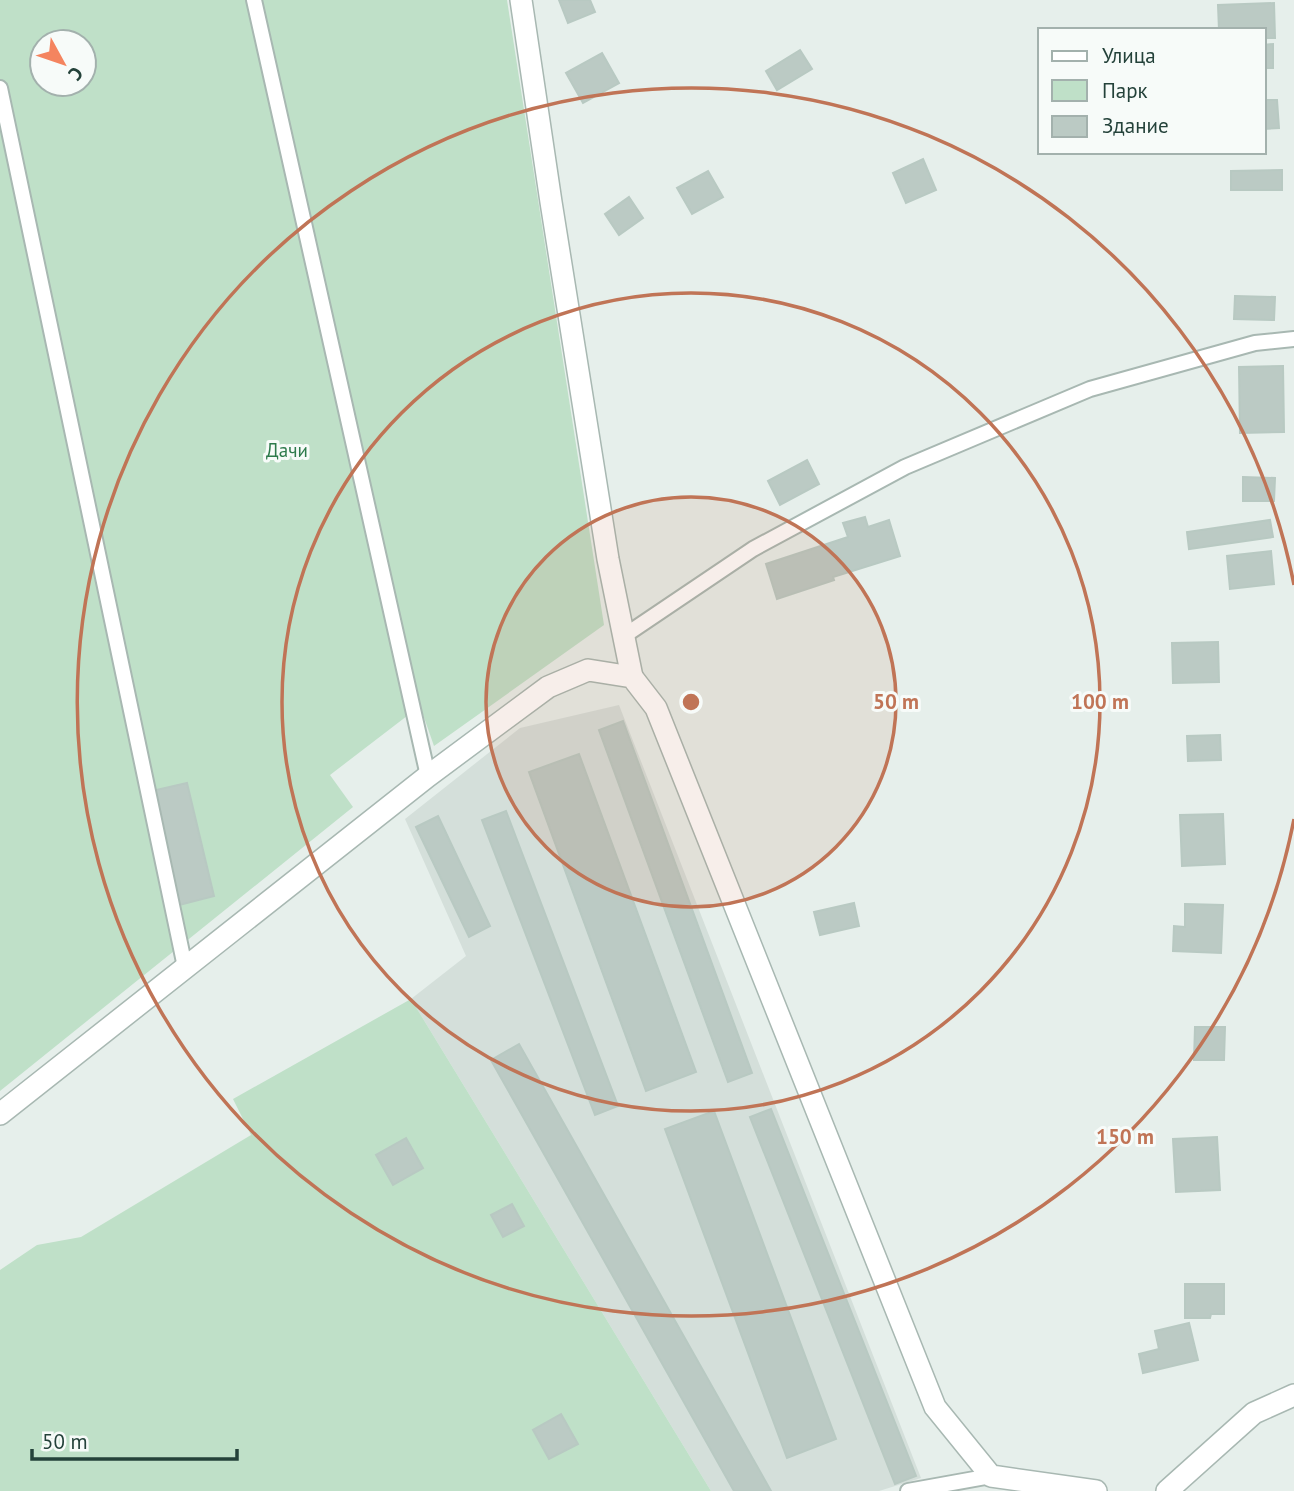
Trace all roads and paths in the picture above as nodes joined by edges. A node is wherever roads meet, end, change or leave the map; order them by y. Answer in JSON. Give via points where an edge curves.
{"nodes":[{"id":1,"x":254,"y":0,"type":"edge"},
{"id":2,"x":521,"y":0,"type":"edge"},
{"id":3,"x":0,"y":88,"type":"edge"},
{"id":4,"x":1294,"y":339,"type":"edge"},
{"id":5,"x":624,"y":636,"type":"junction"},
{"id":6,"x":632,"y":677,"type":"junction"},
{"id":7,"x":428,"y":776,"type":"junction"},
{"id":8,"x":186,"y":967,"type":"junction"},
{"id":9,"x":0,"y":1114,"type":"edge"},
{"id":10,"x":1294,"y":1395,"type":"edge"},
{"id":11,"x":991,"y":1476,"type":"junction"},
{"id":12,"x":908,"y":1491,"type":"edge"},
{"id":13,"x":1096,"y":1491,"type":"edge"},
{"id":14,"x":1167,"y":1491,"type":"edge"}],
"edges":[{"from":1,"to":7,"type":"lane"},
{"from":2,"to":5,"type":"street"},
{"from":3,"to":8,"type":"lane"},
{"from":4,"to":5,"type":"lane","via":[[1255,342],[1090,389],[905,467],[753,549]]},
{"from":5,"to":6,"type":"street"},
{"from":6,"to":7,"type":"street","via":[[588,670],[548,687]]},
{"from":6,"to":11,"type":"street","via":[[656,708],[935,1407]]},
{"from":7,"to":8,"type":"street"},
{"from":8,"to":9,"type":"street"},
{"from":10,"to":14,"type":"street","via":[[1254,1413]]},
{"from":11,"to":12,"type":"lane"},
{"from":11,"to":13,"type":"street"}]}
